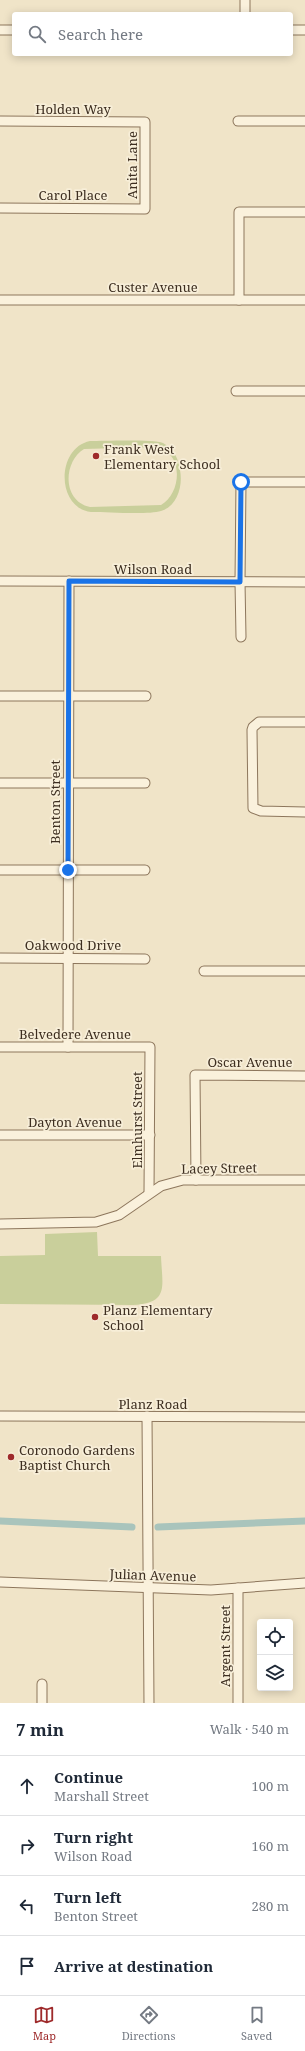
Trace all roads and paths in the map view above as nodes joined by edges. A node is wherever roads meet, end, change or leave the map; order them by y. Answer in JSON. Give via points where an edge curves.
{"nodes":[{"id":1,"x":245,"y":0,"type":"edge"},
{"id":2,"x":245,"y":12,"type":"edge"},
{"id":3,"x":0,"y":30,"type":"edge"},
{"id":4,"x":12,"y":30,"type":"edge"},
{"id":5,"x":293,"y":30,"type":"edge"},
{"id":6,"x":305,"y":30,"type":"edge"},
{"id":7,"x":238,"y":121,"type":"dead end"},
{"id":8,"x":305,"y":121,"type":"edge"},
{"id":9,"x":0,"y":122,"type":"edge"},
{"id":10,"x":145,"y":122,"type":"joint"},
{"id":11,"x":0,"y":208,"type":"edge"},
{"id":12,"x":145,"y":208,"type":"joint"},
{"id":13,"x":305,"y":212,"type":"edge"},
{"id":14,"x":0,"y":300,"type":"edge"},
{"id":15,"x":238,"y":300,"type":"junction"},
{"id":16,"x":305,"y":300,"type":"edge"},
{"id":17,"x":236,"y":391,"type":"dead end"},
{"id":18,"x":305,"y":391,"type":"edge"},
{"id":19,"x":305,"y":482,"type":"edge"},
{"id":20,"x":0,"y":581,"type":"edge"},
{"id":21,"x":69,"y":581,"type":"junction"},
{"id":22,"x":240,"y":582,"type":"junction"},
{"id":23,"x":305,"y":582,"type":"edge"},
{"id":24,"x":241,"y":637,"type":"dead end"},
{"id":25,"x":0,"y":696,"type":"edge"},
{"id":26,"x":68,"y":696,"type":"junction"},
{"id":27,"x":146,"y":696,"type":"dead end"},
{"id":28,"x":305,"y":722,"type":"edge"},
{"id":29,"x":0,"y":783,"type":"edge"},
{"id":30,"x":68,"y":783,"type":"junction"},
{"id":31,"x":146,"y":783,"type":"dead end"},
{"id":32,"x":305,"y":812,"type":"edge"},
{"id":33,"x":0,"y":870,"type":"edge"},
{"id":34,"x":68,"y":870,"type":"junction"},
{"id":35,"x":145,"y":870,"type":"dead end"},
{"id":36,"x":0,"y":958,"type":"edge"},
{"id":37,"x":68,"y":958,"type":"junction"},
{"id":38,"x":145,"y":959,"type":"dead end"},
{"id":39,"x":204,"y":971,"type":"dead end"},
{"id":40,"x":305,"y":971,"type":"edge"},
{"id":41,"x":0,"y":1047,"type":"edge"},
{"id":42,"x":68,"y":1047,"type":"junction"},
{"id":43,"x":150,"y":1047,"type":"joint"},
{"id":44,"x":305,"y":1076,"type":"edge"},
{"id":45,"x":0,"y":1135,"type":"edge"},
{"id":46,"x":150,"y":1135,"type":"junction"},
{"id":47,"x":196,"y":1180,"type":"junction"},
{"id":48,"x":305,"y":1180,"type":"edge"},
{"id":49,"x":149,"y":1192,"type":"junction"},
{"id":50,"x":0,"y":1224,"type":"edge"},
{"id":51,"x":0,"y":1416,"type":"edge"},
{"id":52,"x":147,"y":1416,"type":"junction"},
{"id":53,"x":305,"y":1417,"type":"edge"},
{"id":54,"x":0,"y":1582,"type":"edge"},
{"id":55,"x":305,"y":1583,"type":"edge"},
{"id":56,"x":149,"y":1588,"type":"junction"},
{"id":57,"x":238,"y":1588,"type":"junction"},
{"id":58,"x":42,"y":1684,"type":"dead end"},
{"id":59,"x":42,"y":1703,"type":"edge"},
{"id":60,"x":149,"y":1703,"type":"edge"},
{"id":61,"x":238,"y":1703,"type":"edge"}],
"edges":[{"from":1,"to":2,"type":"street"},
{"from":3,"to":4,"type":"street"},
{"from":5,"to":6,"type":"street"},
{"from":7,"to":8,"type":"street"},
{"from":9,"to":10,"type":"street","name":"Holden Way"},
{"from":10,"to":12,"type":"street","name":"Anita Lane"},
{"from":11,"to":12,"type":"street","name":"Carol Place"},
{"from":13,"to":15,"type":"street","via":[[239,212]]},
{"from":14,"to":15,"type":"street","name":"Custer Avenue"},
{"from":15,"to":16,"type":"street","name":"Custer Avenue"},
{"from":17,"to":18,"type":"street"},
{"from":19,"to":22,"type":"street","via":[[241,482]]},
{"from":20,"to":21,"type":"street","name":"Wilson Road"},
{"from":21,"to":22,"type":"street","name":"Wilson Road"},
{"from":21,"to":26,"type":"street","name":"Benton Street"},
{"from":22,"to":23,"type":"street","name":"Wilson Road"},
{"from":22,"to":24,"type":"street"},
{"from":25,"to":26,"type":"street"},
{"from":26,"to":27,"type":"street"},
{"from":26,"to":30,"type":"street","name":"Benton Street"},
{"from":28,"to":32,"type":"street","via":[[259,722],[252,730],[254,808],[261,811]]},
{"from":29,"to":30,"type":"street"},
{"from":30,"to":31,"type":"street"},
{"from":30,"to":34,"type":"street","name":"Benton Street"},
{"from":33,"to":34,"type":"street"},
{"from":34,"to":35,"type":"street"},
{"from":34,"to":37,"type":"street","name":"Benton Street"},
{"from":36,"to":37,"type":"street","name":"Oakwood Drive"},
{"from":37,"to":38,"type":"street","name":"Oakwood Drive"},
{"from":37,"to":42,"type":"street","name":"Benton Street"},
{"from":39,"to":40,"type":"street"},
{"from":41,"to":42,"type":"street","name":"Belvedere Avenue"},
{"from":42,"to":43,"type":"street","name":"Belvedere Avenue"},
{"from":43,"to":46,"type":"street","name":"Elmhurst Street"},
{"from":44,"to":47,"type":"street","name":"Oscar Avenue","via":[[195,1075]]},
{"from":45,"to":46,"type":"street","name":"Dayton Avenue"},
{"from":46,"to":49,"type":"street","name":"Elmhurst Street"},
{"from":47,"to":48,"type":"street","name":"Lacey Street"},
{"from":47,"to":49,"type":"street","name":"Lacey Street","via":[[172,1182]]},
{"from":49,"to":50,"type":"street","name":"Lacey Street","via":[[119,1215],[96,1222]]},
{"from":51,"to":52,"type":"street","name":"Planz Road"},
{"from":52,"to":53,"type":"street","name":"Planz Road"},
{"from":52,"to":56,"type":"street"},
{"from":54,"to":56,"type":"street","name":"Julian Avenue"},
{"from":55,"to":57,"type":"street","name":"Julian Avenue"},
{"from":56,"to":57,"type":"street","name":"Julian Avenue"},
{"from":56,"to":60,"type":"street"},
{"from":57,"to":61,"type":"street","name":"Argent Street"},
{"from":58,"to":59,"type":"street"}]}
